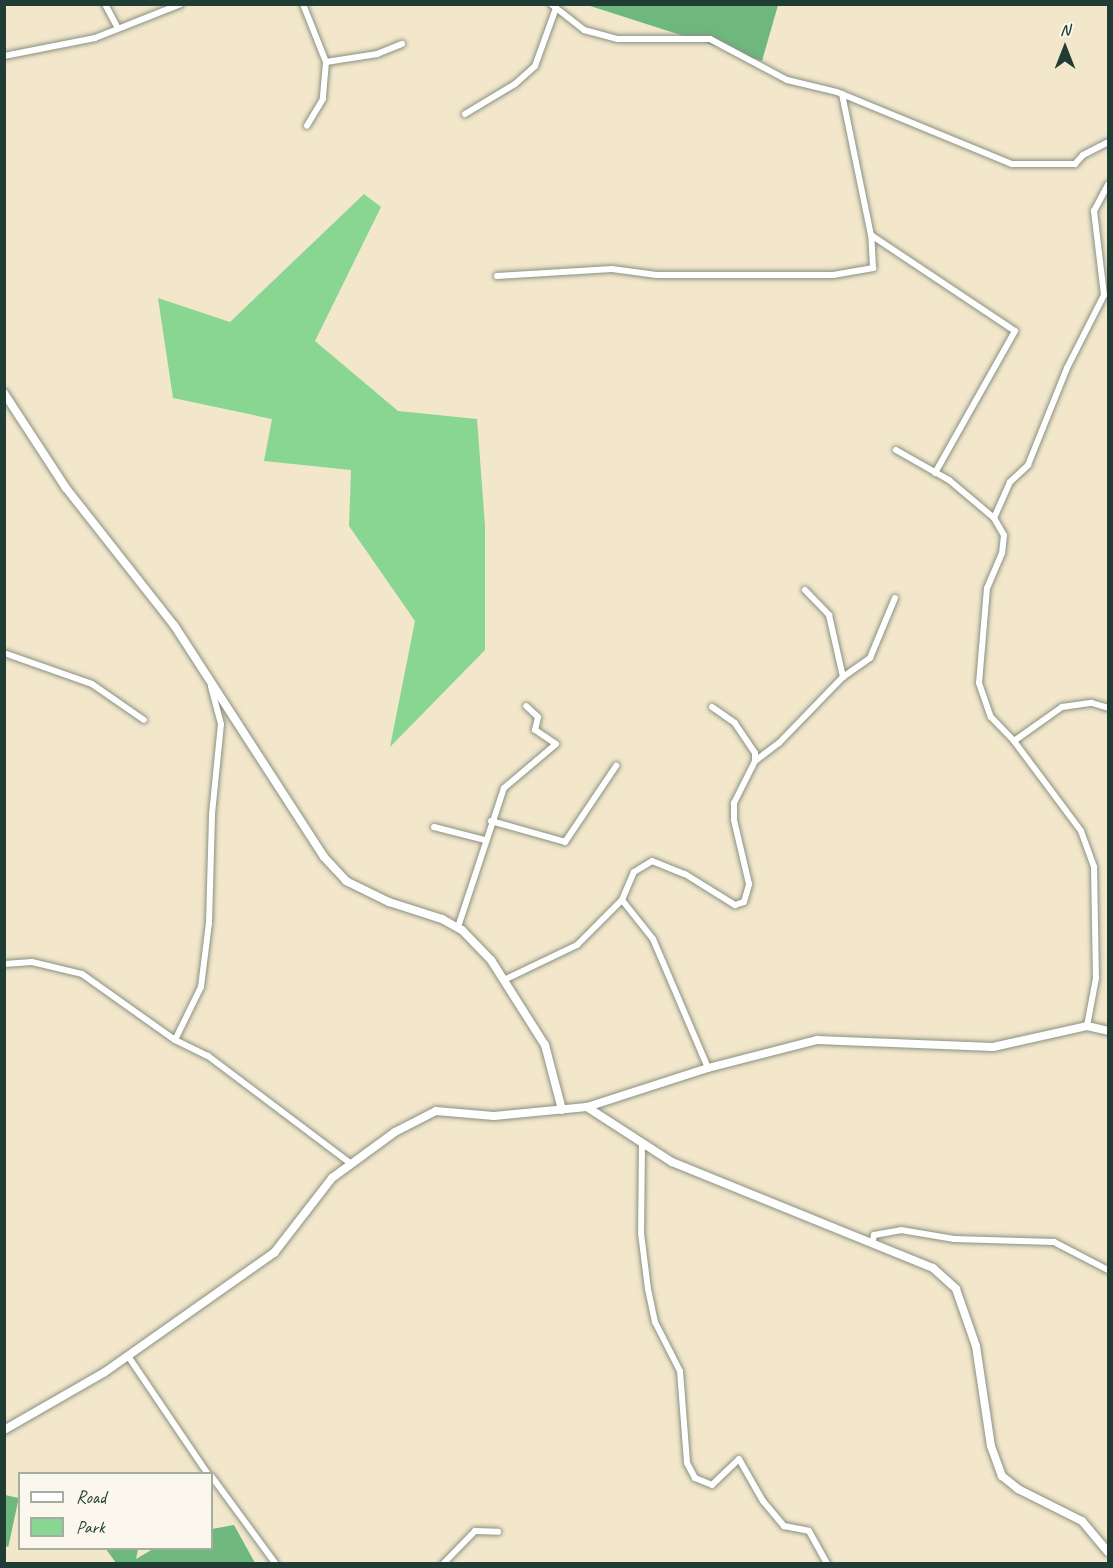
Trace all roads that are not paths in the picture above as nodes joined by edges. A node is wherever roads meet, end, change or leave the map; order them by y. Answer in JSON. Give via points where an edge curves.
{"nodes":[{"id":1,"x":105,"y":4,"type":"edge"},
{"id":2,"x":181,"y":4,"type":"edge"},
{"id":3,"x":303,"y":4,"type":"edge"},
{"id":4,"x":553,"y":6,"type":"edge"},
{"id":5,"x":118,"y":28,"type":"junction"},
{"id":6,"x":402,"y":44,"type":"dead end"},
{"id":7,"x":4,"y":56,"type":"edge"},
{"id":8,"x":326,"y":62,"type":"junction"},
{"id":9,"x":842,"y":94,"type":"junction"},
{"id":10,"x":465,"y":114,"type":"dead end"},
{"id":11,"x":307,"y":126,"type":"dead end"},
{"id":12,"x":1108,"y":142,"type":"edge"},
{"id":13,"x":1108,"y":185,"type":"edge"},
{"id":14,"x":871,"y":235,"type":"junction"},
{"id":15,"x":497,"y":276,"type":"dead end"},
{"id":16,"x":4,"y":393,"type":"edge"},
{"id":17,"x":896,"y":450,"type":"dead end"},
{"id":18,"x":935,"y":473,"type":"junction"},
{"id":19,"x":994,"y":518,"type":"junction"},
{"id":20,"x":805,"y":590,"type":"dead end"},
{"id":21,"x":895,"y":598,"type":"dead end"},
{"id":22,"x":4,"y":653,"type":"edge"},
{"id":23,"x":843,"y":677,"type":"junction"},
{"id":24,"x":210,"y":679,"type":"junction"},
{"id":25,"x":526,"y":706,"type":"dead end"},
{"id":26,"x":712,"y":707,"type":"dead end"},
{"id":27,"x":1108,"y":708,"type":"edge"},
{"id":28,"x":144,"y":720,"type":"dead end"},
{"id":29,"x":1014,"y":741,"type":"junction"},
{"id":30,"x":755,"y":761,"type":"junction"},
{"id":31,"x":616,"y":766,"type":"dead end"},
{"id":32,"x":491,"y":821,"type":"junction"},
{"id":33,"x":434,"y":827,"type":"dead end"},
{"id":34,"x":485,"y":840,"type":"junction"},
{"id":35,"x":622,"y":900,"type":"junction"},
{"id":36,"x":458,"y":927,"type":"junction"},
{"id":37,"x":4,"y":964,"type":"edge"},
{"id":38,"x":506,"y":980,"type":"junction"},
{"id":39,"x":1088,"y":1026,"type":"junction"},
{"id":40,"x":1108,"y":1031,"type":"edge"},
{"id":41,"x":175,"y":1040,"type":"junction"},
{"id":42,"x":708,"y":1068,"type":"junction"},
{"id":43,"x":587,"y":1107,"type":"junction"},
{"id":44,"x":562,"y":1110,"type":"junction"},
{"id":45,"x":642,"y":1143,"type":"junction"},
{"id":46,"x":350,"y":1163,"type":"junction"},
{"id":47,"x":873,"y":1240,"type":"junction"},
{"id":48,"x":1108,"y":1270,"type":"edge"},
{"id":49,"x":128,"y":1356,"type":"junction"},
{"id":50,"x":4,"y":1430,"type":"edge"},
{"id":51,"x":207,"y":1472,"type":"edge"},
{"id":52,"x":213,"y":1478,"type":"edge"},
{"id":53,"x":498,"y":1532,"type":"dead end"},
{"id":54,"x":1108,"y":1552,"type":"edge"},
{"id":55,"x":276,"y":1563,"type":"edge"},
{"id":56,"x":443,"y":1563,"type":"edge"},
{"id":57,"x":827,"y":1563,"type":"edge"}],
"edges":[{"from":1,"to":5,"type":"street"},
{"from":2,"to":5,"type":"street"},
{"from":3,"to":8,"type":"street"},
{"from":4,"to":9,"type":"street","via":[[584,30],[618,39],[710,39],[787,80]]},
{"from":4,"to":10,"type":"street","via":[[535,66],[515,84]]},
{"from":5,"to":7,"type":"street","via":[[95,38]]},
{"from":6,"to":8,"type":"street","via":[[377,54]]},
{"from":8,"to":11,"type":"street","via":[[323,99]]},
{"from":9,"to":12,"type":"street","via":[[1012,164],[1075,164],[1083,155]]},
{"from":9,"to":14,"type":"street"},
{"from":13,"to":19,"type":"street","via":[[1094,212],[1104,295],[1067,368],[1028,465],[1010,482]]},
{"from":14,"to":15,"type":"street","via":[[873,268],[833,274],[657,274],[612,269]]},
{"from":14,"to":18,"type":"street","via":[[1015,331]]},
{"from":16,"to":24,"type":"street","via":[[66,488],[174,625]]},
{"from":17,"to":18,"type":"street"},
{"from":18,"to":19,"type":"street"},
{"from":19,"to":29,"type":"street","via":[[1004,535],[1002,553],[987,588],[979,683],[991,717]]},
{"from":20,"to":23,"type":"street","via":[[829,615]]},
{"from":21,"to":23,"type":"street","via":[[870,658]]},
{"from":22,"to":28,"type":"street","via":[[92,684]]},
{"from":23,"to":30,"type":"street","via":[[779,743]]},
{"from":24,"to":36,"type":"street","via":[[324,857],[346,881],[389,902]]},
{"from":24,"to":41,"type":"street","via":[[221,724],[212,814],[209,923],[201,987]]},
{"from":25,"to":32,"type":"street","via":[[538,717],[535,730],[556,744],[504,788]]},
{"from":26,"to":30,"type":"street","via":[[735,723],[749,740]]},
{"from":27,"to":29,"type":"street","via":[[1092,703],[1062,707]]},
{"from":29,"to":39,"type":"street","via":[[1081,831],[1094,867],[1096,978]]},
{"from":30,"to":35,"type":"street","via":[[734,803],[748,884],[744,902],[735,905],[685,874],[652,861],[634,872]]},
{"from":31,"to":32,"type":"street","via":[[565,842]]},
{"from":32,"to":34,"type":"street"},
{"from":33,"to":34,"type":"street"},
{"from":34,"to":36,"type":"street"},
{"from":35,"to":38,"type":"street","via":[[577,945]]},
{"from":35,"to":42,"type":"street","via":[[653,939]]},
{"from":36,"to":38,"type":"street"},
{"from":37,"to":41,"type":"street","via":[[32,962],[82,974]]},
{"from":38,"to":44,"type":"street","via":[[545,1045]]},
{"from":39,"to":40,"type":"street"},
{"from":39,"to":42,"type":"street","via":[[993,1047],[817,1040]]},
{"from":41,"to":46,"type":"street","via":[[216,1062]]},
{"from":42,"to":43,"type":"street"},
{"from":43,"to":44,"type":"street"},
{"from":43,"to":45,"type":"street"},
{"from":44,"to":46,"type":"street","via":[[494,1116],[436,1111],[395,1132]]},
{"from":45,"to":47,"type":"street","via":[[672,1162]]},
{"from":45,"to":57,"type":"street","via":[[640,1233],[655,1322],[680,1371],[687,1462],[695,1478],[712,1485],[739,1459],[763,1501],[784,1526],[809,1531]]},
{"from":46,"to":49,"type":"street","via":[[332,1178],[274,1253]]},
{"from":47,"to":48,"type":"street","via":[[874,1235],[901,1230],[954,1239],[1054,1242]]},
{"from":47,"to":54,"type":"street","via":[[933,1268],[956,1289],[975,1346],[991,1446],[1002,1476],[1018,1489],[1082,1521]]},
{"from":49,"to":50,"type":"street"},
{"from":49,"to":51,"type":"street"},
{"from":52,"to":55,"type":"street"},
{"from":53,"to":56,"type":"street","via":[[475,1531]]}]}
